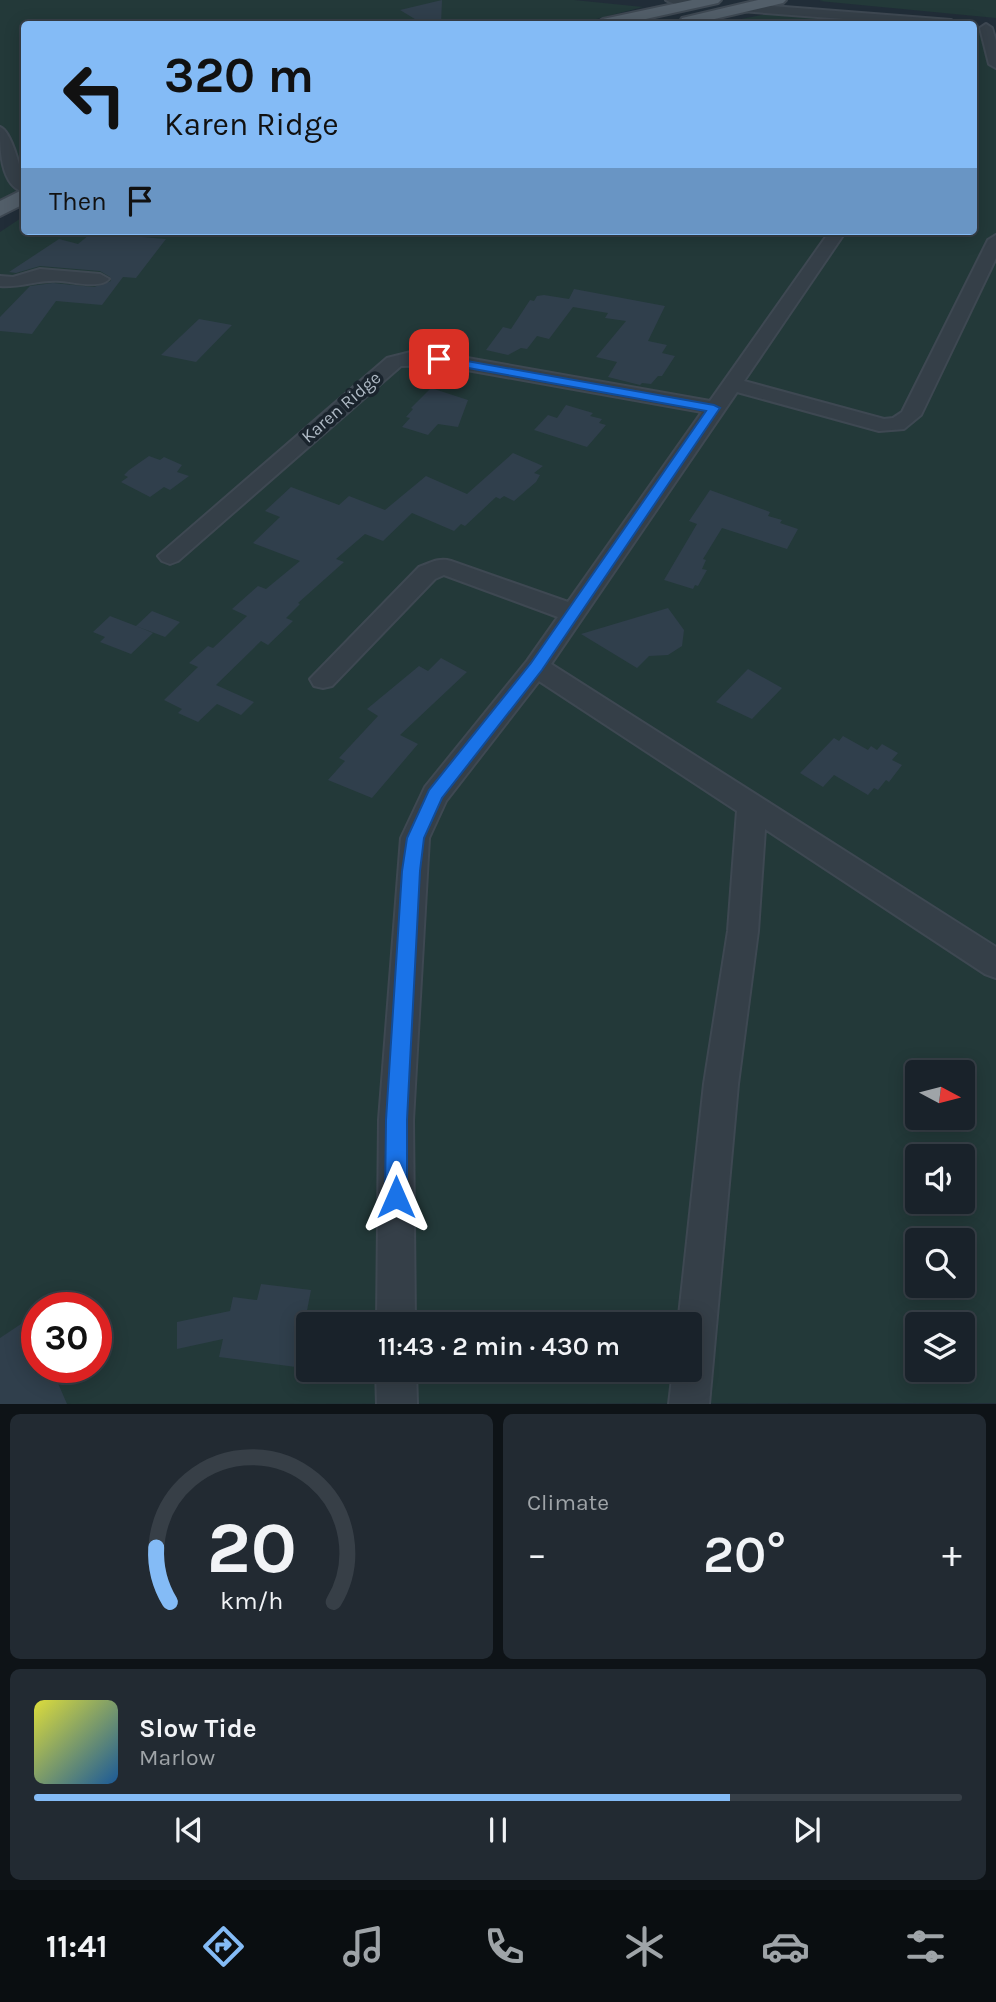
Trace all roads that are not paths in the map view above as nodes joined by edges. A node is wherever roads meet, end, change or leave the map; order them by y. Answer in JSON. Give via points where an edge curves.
{"nodes":[{"id":1,"x":671,"y":0,"type":"edge"},
{"id":2,"x":707,"y":1,"type":"edge"},
{"id":3,"x":784,"y":5,"type":"edge"},
{"id":4,"x":617,"y":21,"type":"edge"},
{"id":5,"x":688,"y":21,"type":"edge"},
{"id":6,"x":790,"y":21,"type":"edge"},
{"id":7,"x":925,"y":21,"type":"edge"},
{"id":8,"x":985,"y":27,"type":"edge"},
{"id":9,"x":996,"y":64,"type":"edge"},
{"id":10,"x":0,"y":131,"type":"edge"},
{"id":11,"x":21,"y":184,"type":"edge"},
{"id":12,"x":0,"y":188,"type":"edge"},
{"id":13,"x":21,"y":194,"type":"edge"},
{"id":14,"x":21,"y":197,"type":"edge"},
{"id":15,"x":0,"y":210,"type":"edge"},
{"id":16,"x":835,"y":235,"type":"edge"},
{"id":17,"x":996,"y":240,"type":"edge"},
{"id":18,"x":100,"y":279,"type":"dead end"},
{"id":19,"x":0,"y":281,"type":"edge"},
{"id":20,"x":731,"y":384,"type":"junction"},
{"id":21,"x":714,"y":408,"type":"junction"},
{"id":22,"x":170,"y":556,"type":"dead end"},
{"id":23,"x":573,"y":613,"type":"junction"},
{"id":24,"x":536,"y":667,"type":"junction"},
{"id":25,"x":323,"y":679,"type":"dead end"},
{"id":26,"x":752,"y":806,"type":"junction"},
{"id":27,"x":996,"y":964,"type":"edge"},
{"id":28,"x":396,"y":1312,"type":"edge"},
{"id":29,"x":397,"y":1382,"type":"edge"},
{"id":30,"x":397,"y":1404,"type":"edge"},
{"id":31,"x":689,"y":1404,"type":"edge"}],
"edges":[{"from":1,"to":2,"type":"street"},
{"from":2,"to":4,"type":"main road"},
{"from":3,"to":5,"type":"main road"},
{"from":3,"to":6,"type":"street"},
{"from":3,"to":7,"type":"street"},
{"from":8,"to":9,"type":"street"},
{"from":10,"to":11,"type":"street"},
{"from":12,"to":13,"type":"street"},
{"from":14,"to":15,"type":"main road"},
{"from":16,"to":20,"type":"street"},
{"from":17,"to":20,"type":"street","via":[[911,415],[902,423],[879,425]]},
{"from":18,"to":19,"type":"street","via":[[40,274]]},
{"from":20,"to":21,"type":"street"},
{"from":21,"to":22,"type":"street","name":"Karen Ridge","via":[[439,359],[394,362]]},
{"from":21,"to":23,"type":"street"},
{"from":23,"to":24,"type":"street"},
{"from":23,"to":25,"type":"street","via":[[443,566],[427,573]]},
{"from":24,"to":26,"type":"street"},
{"from":24,"to":28,"type":"street","via":[[435,795],[415,838],[396,1120]]},
{"from":26,"to":27,"type":"street"},
{"from":26,"to":31,"type":"street","via":[[744,919],[721,1084]]},
{"from":29,"to":30,"type":"street"}]}
